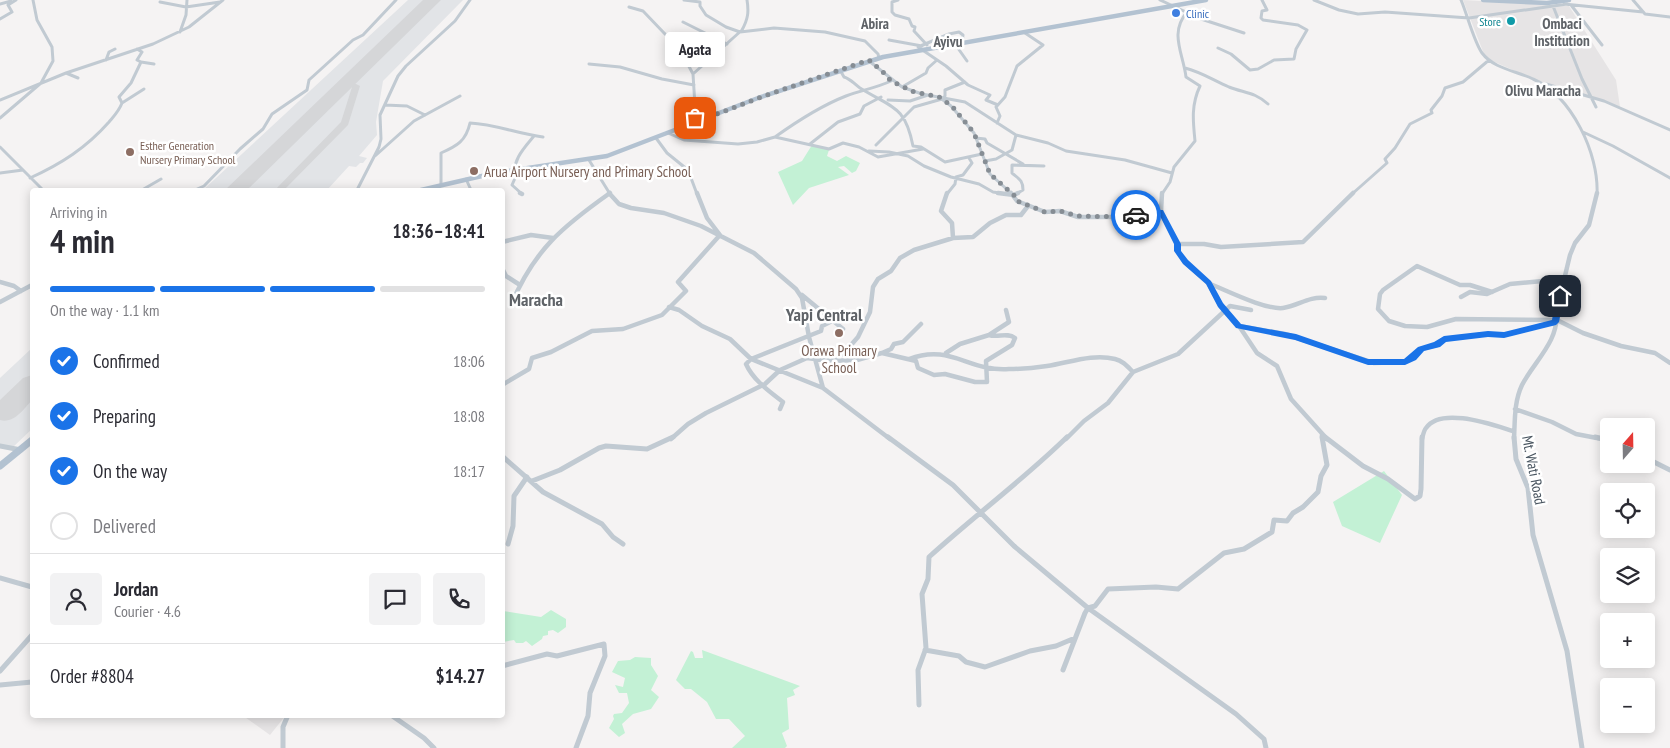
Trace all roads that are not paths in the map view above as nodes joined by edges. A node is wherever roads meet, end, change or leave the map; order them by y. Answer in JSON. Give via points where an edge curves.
{"nodes":[{"id":1,"x":16,"y":0,"type":"edge"},
{"id":2,"x":33,"y":0,"type":"edge"},
{"id":3,"x":187,"y":0,"type":"edge"},
{"id":4,"x":396,"y":0,"type":"edge"},
{"id":5,"x":470,"y":0,"type":"edge"},
{"id":6,"x":684,"y":0,"type":"edge"},
{"id":7,"x":747,"y":0,"type":"edge"},
{"id":8,"x":898,"y":0,"type":"edge"},
{"id":9,"x":1160,"y":0,"type":"edge"},
{"id":10,"x":1206,"y":0,"type":"edge"},
{"id":11,"x":1262,"y":0,"type":"edge"},
{"id":12,"x":1314,"y":0,"type":"edge"},
{"id":13,"x":1461,"y":0,"type":"edge"},
{"id":14,"x":1483,"y":0,"type":"edge"},
{"id":15,"x":1633,"y":0,"type":"edge"},
{"id":16,"x":220,"y":1,"type":"edge"},
{"id":17,"x":160,"y":2,"type":"dead end"},
{"id":18,"x":1569,"y":3,"type":"edge"},
{"id":19,"x":0,"y":4,"type":"edge"},
{"id":20,"x":1553,"y":6,"type":"junction"},
{"id":21,"x":186,"y":7,"type":"junction"},
{"id":22,"x":1172,"y":7,"type":"junction"},
{"id":23,"x":629,"y":8,"type":"dead end"},
{"id":24,"x":1187,"y":12,"type":"junction"},
{"id":25,"x":1643,"y":12,"type":"junction"},
{"id":26,"x":1670,"y":17,"type":"edge"},
{"id":27,"x":1468,"y":18,"type":"junction"},
{"id":28,"x":0,"y":19,"type":"edge"},
{"id":29,"x":683,"y":22,"type":"dead end"},
{"id":30,"x":180,"y":32,"type":"junction"},
{"id":31,"x":740,"y":32,"type":"junction"},
{"id":32,"x":1025,"y":33,"type":"junction"},
{"id":33,"x":1244,"y":33,"type":"dead end"},
{"id":34,"x":889,"y":40,"type":"dead end"},
{"id":35,"x":962,"y":43,"type":"junction"},
{"id":36,"x":727,"y":44,"type":"junction"},
{"id":37,"x":955,"y":44,"type":"junction"},
{"id":38,"x":1602,"y":45,"type":"dead end"},
{"id":39,"x":927,"y":46,"type":"junction"},
{"id":40,"x":920,"y":47,"type":"junction"},
{"id":41,"x":1218,"y":48,"type":"dead end"},
{"id":42,"x":115,"y":49,"type":"dead end"},
{"id":43,"x":137,"y":49,"type":"junction"},
{"id":44,"x":879,"y":58,"type":"junction"},
{"id":45,"x":106,"y":60,"type":"junction"},
{"id":46,"x":869,"y":60,"type":"junction"},
{"id":47,"x":937,"y":60,"type":"junction"},
{"id":48,"x":1489,"y":60,"type":"junction"},
{"id":49,"x":968,"y":61,"type":"dead end"},
{"id":50,"x":141,"y":62,"type":"junction"},
{"id":51,"x":154,"y":64,"type":"dead end"},
{"id":52,"x":589,"y":64,"type":"dead end"},
{"id":53,"x":1185,"y":68,"type":"junction"},
{"id":54,"x":840,"y":70,"type":"junction"},
{"id":55,"x":66,"y":73,"type":"junction"},
{"id":56,"x":693,"y":74,"type":"junction"},
{"id":57,"x":78,"y":78,"type":"dead end"},
{"id":58,"x":891,"y":81,"type":"junction"},
{"id":59,"x":965,"y":82,"type":"junction"},
{"id":60,"x":41,"y":83,"type":"junction"},
{"id":61,"x":1544,"y":84,"type":"junction"},
{"id":62,"x":694,"y":85,"type":"junction"},
{"id":63,"x":902,"y":87,"type":"junction"},
{"id":64,"x":144,"y":88,"type":"dead end"},
{"id":65,"x":865,"y":91,"type":"junction"},
{"id":66,"x":928,"y":95,"type":"junction"},
{"id":67,"x":460,"y":96,"type":"dead end"},
{"id":68,"x":881,"y":97,"type":"junction"},
{"id":69,"x":942,"y":97,"type":"junction"},
{"id":70,"x":1590,"y":97,"type":"junction"},
{"id":71,"x":0,"y":100,"type":"edge"},
{"id":72,"x":886,"y":100,"type":"junction"},
{"id":73,"x":122,"y":103,"type":"junction"},
{"id":74,"x":1268,"y":104,"type":"dead end"},
{"id":75,"x":385,"y":105,"type":"junction"},
{"id":76,"x":998,"y":105,"type":"junction"},
{"id":77,"x":1596,"y":107,"type":"dead end"},
{"id":78,"x":424,"y":115,"type":"junction"},
{"id":79,"x":903,"y":116,"type":"junction"},
{"id":80,"x":0,"y":118,"type":"edge"},
{"id":81,"x":696,"y":122,"type":"junction"},
{"id":82,"x":997,"y":123,"type":"junction"},
{"id":83,"x":1670,"y":130,"type":"edge"},
{"id":84,"x":1582,"y":131,"type":"junction"},
{"id":85,"x":668,"y":133,"type":"junction"},
{"id":86,"x":1016,"y":135,"type":"junction"},
{"id":87,"x":534,"y":136,"type":"junction"},
{"id":88,"x":543,"y":137,"type":"dead end"},
{"id":89,"x":775,"y":137,"type":"junction"},
{"id":90,"x":656,"y":138,"type":"junction"},
{"id":91,"x":976,"y":138,"type":"junction"},
{"id":92,"x":810,"y":144,"type":"junction"},
{"id":93,"x":876,"y":145,"type":"dead end"},
{"id":94,"x":0,"y":147,"type":"edge"},
{"id":95,"x":829,"y":148,"type":"junction"},
{"id":96,"x":923,"y":148,"type":"junction"},
{"id":97,"x":836,"y":151,"type":"dead end"},
{"id":98,"x":900,"y":154,"type":"junction"},
{"id":99,"x":982,"y":154,"type":"junction"},
{"id":100,"x":1006,"y":154,"type":"junction"},
{"id":101,"x":374,"y":157,"type":"junction"},
{"id":102,"x":969,"y":158,"type":"junction"},
{"id":103,"x":589,"y":160,"type":"junction"},
{"id":104,"x":985,"y":161,"type":"junction"},
{"id":105,"x":1023,"y":164,"type":"junction"},
{"id":106,"x":1044,"y":166,"type":"dead end"},
{"id":107,"x":23,"y":170,"type":"junction"},
{"id":108,"x":514,"y":170,"type":"junction"},
{"id":109,"x":0,"y":173,"type":"edge"},
{"id":110,"x":1172,"y":173,"type":"junction"},
{"id":111,"x":956,"y":177,"type":"junction"},
{"id":112,"x":30,"y":178,"type":"junction"},
{"id":113,"x":466,"y":178,"type":"junction"},
{"id":114,"x":1670,"y":178,"type":"edge"},
{"id":115,"x":161,"y":179,"type":"dead end"},
{"id":116,"x":441,"y":184,"type":"junction"},
{"id":117,"x":41,"y":188,"type":"edge"},
{"id":118,"x":145,"y":188,"type":"edge"},
{"id":119,"x":200,"y":188,"type":"edge"},
{"id":120,"x":359,"y":188,"type":"edge"},
{"id":121,"x":428,"y":188,"type":"edge"},
{"id":122,"x":469,"y":188,"type":"edge"},
{"id":123,"x":610,"y":192,"type":"junction"},
{"id":124,"x":522,"y":194,"type":"dead end"},
{"id":125,"x":1014,"y":195,"type":"junction"},
{"id":126,"x":1028,"y":206,"type":"junction"},
{"id":127,"x":1161,"y":212,"type":"junction"},
{"id":128,"x":720,"y":235,"type":"junction"},
{"id":129,"x":553,"y":238,"type":"junction"},
{"id":130,"x":953,"y":238,"type":"junction"},
{"id":131,"x":505,"y":241,"type":"edge"},
{"id":132,"x":1177,"y":244,"type":"junction"},
{"id":133,"x":505,"y":274,"type":"edge"},
{"id":134,"x":1564,"y":279,"type":"junction"},
{"id":135,"x":0,"y":282,"type":"edge"},
{"id":136,"x":1208,"y":283,"type":"junction"},
{"id":137,"x":520,"y":285,"type":"junction"},
{"id":138,"x":30,"y":286,"type":"edge"},
{"id":139,"x":21,"y":291,"type":"junction"},
{"id":140,"x":1492,"y":292,"type":"junction"},
{"id":141,"x":801,"y":294,"type":"junction"},
{"id":142,"x":1461,"y":297,"type":"dead end"},
{"id":143,"x":1325,"y":298,"type":"dead end"},
{"id":144,"x":0,"y":302,"type":"edge"},
{"id":145,"x":511,"y":305,"type":"dead end"},
{"id":146,"x":669,"y":308,"type":"junction"},
{"id":147,"x":1006,"y":310,"type":"dead end"},
{"id":148,"x":1250,"y":310,"type":"dead end"},
{"id":149,"x":1225,"y":311,"type":"junction"},
{"id":150,"x":832,"y":321,"type":"junction"},
{"id":151,"x":1556,"y":321,"type":"junction"},
{"id":152,"x":920,"y":324,"type":"dead end"},
{"id":153,"x":1239,"y":326,"type":"junction"},
{"id":154,"x":843,"y":329,"type":"dead end"},
{"id":155,"x":989,"y":335,"type":"junction"},
{"id":156,"x":809,"y":338,"type":"junction"},
{"id":157,"x":882,"y":353,"type":"junction"},
{"id":158,"x":946,"y":353,"type":"junction"},
{"id":159,"x":750,"y":359,"type":"junction"},
{"id":160,"x":815,"y":359,"type":"junction"},
{"id":161,"x":909,"y":359,"type":"junction"},
{"id":162,"x":830,"y":361,"type":"junction"},
{"id":163,"x":1670,"y":363,"type":"edge"},
{"id":164,"x":986,"y":368,"type":"junction"},
{"id":165,"x":780,"y":370,"type":"junction"},
{"id":166,"x":1133,"y":372,"type":"junction"},
{"id":167,"x":505,"y":384,"type":"edge"},
{"id":168,"x":763,"y":385,"type":"junction"},
{"id":169,"x":823,"y":388,"type":"junction"},
{"id":170,"x":780,"y":409,"type":"dead end"},
{"id":171,"x":1515,"y":409,"type":"junction"},
{"id":172,"x":1513,"y":432,"type":"junction"},
{"id":173,"x":1322,"y":435,"type":"junction"},
{"id":174,"x":1600,"y":438,"type":"edge"},
{"id":175,"x":30,"y":442,"type":"edge"},
{"id":176,"x":0,"y":446,"type":"edge"},
{"id":177,"x":21,"y":450,"type":"junction"},
{"id":178,"x":505,"y":459,"type":"edge"},
{"id":179,"x":1655,"y":462,"type":"edge"},
{"id":180,"x":0,"y":466,"type":"edge"},
{"id":181,"x":1670,"y":470,"type":"edge"},
{"id":182,"x":527,"y":477,"type":"junction"},
{"id":183,"x":532,"y":481,"type":"junction"},
{"id":184,"x":981,"y":512,"type":"junction"},
{"id":185,"x":508,"y":544,"type":"dead end"},
{"id":186,"x":623,"y":544,"type":"dead end"},
{"id":187,"x":0,"y":578,"type":"edge"},
{"id":188,"x":30,"y":586,"type":"edge"},
{"id":189,"x":1088,"y":608,"type":"junction"},
{"id":190,"x":30,"y":637,"type":"edge"},
{"id":191,"x":1075,"y":638,"type":"junction"},
{"id":192,"x":925,"y":650,"type":"junction"},
{"id":193,"x":505,"y":665,"type":"edge"},
{"id":194,"x":1063,"y":670,"type":"dead end"},
{"id":195,"x":0,"y":671,"type":"edge"},
{"id":196,"x":30,"y":682,"type":"edge"},
{"id":197,"x":0,"y":685,"type":"edge"},
{"id":198,"x":919,"y":705,"type":"dead end"},
{"id":199,"x":287,"y":718,"type":"edge"},
{"id":200,"x":398,"y":718,"type":"edge"},
{"id":201,"x":283,"y":748,"type":"edge"},
{"id":202,"x":434,"y":748,"type":"edge"},
{"id":203,"x":576,"y":748,"type":"edge"},
{"id":204,"x":1266,"y":748,"type":"edge"},
{"id":205,"x":1582,"y":748,"type":"edge"}],
"edges":[{"from":1,"to":19,"type":"street"},
{"from":1,"to":28,"type":"street","via":[[8,5],[12,12]]},
{"from":2,"to":60,"type":"street","via":[[37,20],[49,40],[53,55]]},
{"from":3,"to":21,"type":"street"},
{"from":4,"to":119,"type":"street","via":[[363,35],[309,80],[307,90],[271,115],[263,129]]},
{"from":5,"to":75,"type":"street","via":[[447,30],[404,67]]},
{"from":6,"to":31,"type":"street","via":[[700,2],[706,15]]},
{"from":7,"to":31,"type":"street","via":[[749,17]]},
{"from":8,"to":39,"type":"street","via":[[892,3],[892,12],[909,19]]},
{"from":9,"to":22,"type":"street"},
{"from":10,"to":22,"type":"main road"},
{"from":11,"to":41,"type":"street","via":[[1268,10],[1262,11],[1263,20],[1298,25],[1307,30],[1294,59],[1274,60],[1260,69],[1250,69],[1230,52]]},
{"from":12,"to":27,"type":"street","via":[[1366,14],[1385,12]]},
{"from":13,"to":27,"type":"street"},
{"from":14,"to":18,"type":"main road"},
{"from":15,"to":25,"type":"street"},
{"from":16,"to":21,"type":"street"},
{"from":16,"to":30,"type":"street"},
{"from":17,"to":21,"type":"street"},
{"from":18,"to":20,"type":"street"},
{"from":18,"to":25,"type":"street"},
{"from":18,"to":38,"type":"street"},
{"from":20,"to":27,"type":"street"},
{"from":20,"to":70,"type":"street"},
{"from":21,"to":30,"type":"street"},
{"from":22,"to":24,"type":"street"},
{"from":22,"to":32,"type":"main road"},
{"from":23,"to":56,"type":"street","via":[[643,11],[676,42]]},
{"from":24,"to":33,"type":"street"},
{"from":24,"to":53,"type":"street","via":[[1176,31]]},
{"from":25,"to":26,"type":"street"},
{"from":27,"to":48,"type":"street","via":[[1482,53]]},
{"from":29,"to":36,"type":"street"},
{"from":30,"to":43,"type":"street"},
{"from":31,"to":36,"type":"street"},
{"from":31,"to":44,"type":"street","via":[[774,28],[825,32],[865,40]]},
{"from":32,"to":35,"type":"main road"},
{"from":32,"to":76,"type":"street","via":[[1043,45],[1017,66],[1005,97]]},
{"from":34,"to":40,"type":"street"},
{"from":35,"to":37,"type":"main road"},
{"from":35,"to":39,"type":"street","via":[[963,35],[959,32]]},
{"from":36,"to":56,"type":"street"},
{"from":37,"to":39,"type":"main road"},
{"from":37,"to":49,"type":"street"},
{"from":39,"to":40,"type":"main road"},
{"from":40,"to":44,"type":"main road"},
{"from":40,"to":47,"type":"street"},
{"from":42,"to":45,"type":"street","via":[[109,52]]},
{"from":43,"to":45,"type":"street"},
{"from":43,"to":50,"type":"street","via":[[142,52],[137,60]]},
{"from":44,"to":46,"type":"main road"},
{"from":45,"to":55,"type":"street"},
{"from":46,"to":54,"type":"main road"},
{"from":46,"to":58,"type":"street"},
{"from":47,"to":59,"type":"street"},
{"from":47,"to":63,"type":"street","via":[[926,74]]},
{"from":48,"to":61,"type":"street","name":"Mt. Wati Road"},
{"from":48,"to":132,"type":"street","via":[[1463,82],[1445,88],[1432,113],[1410,124],[1385,160],[1387,163],[1302,242],[1221,247]]},
{"from":50,"to":51,"type":"street"},
{"from":50,"to":73,"type":"street","via":[[130,85],[119,97]]},
{"from":52,"to":62,"type":"street","via":[[619,66]]},
{"from":53,"to":74,"type":"street","via":[[1259,96]]},
{"from":53,"to":110,"type":"street","via":[[1186,77],[1200,86],[1192,114],[1195,141]]},
{"from":54,"to":65,"type":"street","via":[[844,77]]},
{"from":54,"to":81,"type":"main road"},
{"from":55,"to":57,"type":"street"},
{"from":55,"to":60,"type":"street"},
{"from":56,"to":62,"type":"street"},
{"from":58,"to":63,"type":"street"},
{"from":58,"to":65,"type":"street"},
{"from":59,"to":69,"type":"street","via":[[945,90]]},
{"from":59,"to":76,"type":"street","via":[[990,95],[986,100]]},
{"from":60,"to":71,"type":"street"},
{"from":60,"to":80,"type":"street"},
{"from":61,"to":70,"type":"street"},
{"from":61,"to":84,"type":"street","name":"Mt. Wati Road"},
{"from":62,"to":81,"type":"street"},
{"from":63,"to":66,"type":"street"},
{"from":64,"to":73,"type":"street"},
{"from":65,"to":68,"type":"street"},
{"from":65,"to":89,"type":"street","via":[[846,96]]},
{"from":66,"to":69,"type":"street"},
{"from":66,"to":72,"type":"street","via":[[910,101]]},
{"from":67,"to":78,"type":"street"},
{"from":68,"to":72,"type":"street"},
{"from":68,"to":92,"type":"street","via":[[864,106],[860,114],[838,122]]},
{"from":69,"to":79,"type":"street","via":[[921,104]]},
{"from":69,"to":82,"type":"street","via":[[967,102]]},
{"from":69,"to":91,"type":"street"},
{"from":70,"to":77,"type":"street"},
{"from":70,"to":83,"type":"street"},
{"from":72,"to":79,"type":"street"},
{"from":73,"to":112,"type":"street","via":[[118,112],[79,153]]},
{"from":75,"to":78,"type":"street","via":[[407,106]]},
{"from":75,"to":101,"type":"street","via":[[380,115],[381,139]]},
{"from":76,"to":82,"type":"street","via":[[1000,116]]},
{"from":78,"to":101,"type":"street"},
{"from":79,"to":93,"type":"street"},
{"from":79,"to":96,"type":"street","via":[[910,126],[913,146]]},
{"from":81,"to":85,"type":"main road"},
{"from":82,"to":86,"type":"street"},
{"from":84,"to":114,"type":"street"},
{"from":84,"to":134,"type":"street","name":"Mt. Wati Road","via":[[1594,155],[1598,174],[1596,203],[1589,224],[1574,246]]},
{"from":85,"to":89,"type":"street","via":[[681,140],[738,144]]},
{"from":85,"to":90,"type":"main road"},
{"from":86,"to":100,"type":"street","via":[[1012,150]]},
{"from":86,"to":110,"type":"street","via":[[1066,151],[1125,160]]},
{"from":87,"to":88,"type":"street"},
{"from":87,"to":108,"type":"street","via":[[518,157]]},
{"from":87,"to":116,"type":"street","via":[[470,123],[461,144],[441,153]]},
{"from":89,"to":92,"type":"street"},
{"from":90,"to":103,"type":"main road"},
{"from":90,"to":128,"type":"street","via":[[667,153],[688,170],[707,218]]},
{"from":91,"to":99,"type":"street"},
{"from":91,"to":100,"type":"street","via":[[985,139]]},
{"from":92,"to":95,"type":"street"},
{"from":94,"to":107,"type":"street"},
{"from":95,"to":97,"type":"street"},
{"from":95,"to":98,"type":"street","via":[[843,143],[869,151]]},
{"from":96,"to":98,"type":"street"},
{"from":96,"to":102,"type":"street","via":[[945,162]]},
{"from":98,"to":111,"type":"street"},
{"from":99,"to":102,"type":"street"},
{"from":99,"to":104,"type":"street"},
{"from":100,"to":104,"type":"street"},
{"from":100,"to":105,"type":"street"},
{"from":101,"to":120,"type":"street"},
{"from":102,"to":111,"type":"street","via":[[972,163],[963,175]]},
{"from":103,"to":108,"type":"main road"},
{"from":103,"to":123,"type":"street"},
{"from":104,"to":125,"type":"street","via":[[990,174]]},
{"from":105,"to":106,"type":"street"},
{"from":105,"to":125,"type":"street","via":[[1012,166],[1012,173],[1023,184],[1023,190]]},
{"from":107,"to":109,"type":"street"},
{"from":107,"to":112,"type":"street"},
{"from":108,"to":113,"type":"main road"},
{"from":108,"to":124,"type":"street","via":[[513,187]]},
{"from":110,"to":127,"type":"street","via":[[1162,193]]},
{"from":111,"to":125,"type":"street","via":[[993,192]]},
{"from":111,"to":130,"type":"street","via":[[941,211],[952,223]]},
{"from":112,"to":117,"type":"street"},
{"from":113,"to":116,"type":"main road"},
{"from":113,"to":122,"type":"street"},
{"from":115,"to":118,"type":"street"},
{"from":116,"to":121,"type":"main road"},
{"from":123,"to":128,"type":"street","via":[[619,204],[664,213]]},
{"from":123,"to":129,"type":"street","via":[[570,221]]},
{"from":125,"to":126,"type":"street","via":[[1017,201]]},
{"from":126,"to":127,"type":"street","via":[[1045,212],[1060,211],[1078,216],[1126,217],[1143,212]]},
{"from":126,"to":130,"type":"street","via":[[1021,215],[1006,215],[973,237]]},
{"from":127,"to":132,"type":"street"},
{"from":128,"to":141,"type":"street","via":[[758,256]]},
{"from":128,"to":146,"type":"street","via":[[679,280],[678,284],[686,291]]},
{"from":129,"to":131,"type":"street","via":[[524,236]]},
{"from":129,"to":137,"type":"street","via":[[536,257]]},
{"from":130,"to":162,"type":"street","via":[[903,256],[891,271],[878,278],[871,293],[870,312],[858,337],[844,353]]},
{"from":132,"to":136,"type":"street","via":[[1185,262]]},
{"from":133,"to":137,"type":"street"},
{"from":134,"to":140,"type":"street","via":[[1510,284]]},
{"from":134,"to":151,"type":"street","name":"Mt. Wati Road"},
{"from":135,"to":139,"type":"street"},
{"from":136,"to":143,"type":"street","via":[[1256,303],[1282,308],[1316,297]]},
{"from":136,"to":149,"type":"street"},
{"from":137,"to":145,"type":"street"},
{"from":138,"to":139,"type":"street"},
{"from":139,"to":144,"type":"street"},
{"from":140,"to":142,"type":"street","via":[[1470,292]]},
{"from":140,"to":151,"type":"street","via":[[1460,285],[1417,266],[1383,290],[1378,309],[1388,321],[1405,326],[1426,327],[1456,319]]},
{"from":141,"to":150,"type":"street"},
{"from":141,"to":156,"type":"street"},
{"from":146,"to":159,"type":"street","via":[[679,310],[702,326],[730,339]]},
{"from":146,"to":167,"type":"street","via":[[656,318],[617,330],[597,330],[551,352],[534,356],[529,369]]},
{"from":147,"to":155,"type":"street","via":[[1009,322]]},
{"from":148,"to":149,"type":"street","via":[[1230,306]]},
{"from":149,"to":153,"type":"street"},
{"from":149,"to":166,"type":"street","via":[[1178,354]]},
{"from":150,"to":154,"type":"street"},
{"from":150,"to":156,"type":"street"},
{"from":151,"to":153,"type":"street","via":[[1504,335],[1444,339],[1421,349],[1409,361],[1380,363],[1361,360],[1285,334]]},
{"from":151,"to":163,"type":"street","via":[[1621,346],[1656,354]]},
{"from":151,"to":171,"type":"street","name":"Mt. Wati Road","via":[[1554,333],[1522,386]]},
{"from":152,"to":157,"type":"street","via":[[903,342]]},
{"from":153,"to":173,"type":"street","via":[[1256,353],[1277,366],[1291,399]]},
{"from":155,"to":158,"type":"street","via":[[960,344]]},
{"from":155,"to":164,"type":"street","via":[[995,338],[1007,334],[1015,338],[1012,345],[986,362]]},
{"from":156,"to":159,"type":"street"},
{"from":156,"to":160,"type":"street"},
{"from":157,"to":161,"type":"street"},
{"from":157,"to":162,"type":"street","via":[[857,360]]},
{"from":158,"to":161,"type":"street","via":[[925,352]]},
{"from":158,"to":164,"type":"street"},
{"from":159,"to":165,"type":"street"},
{"from":159,"to":168,"type":"street","via":[[746,364],[748,370]]},
{"from":160,"to":162,"type":"street"},
{"from":160,"to":165,"type":"street","via":[[806,358]]},
{"from":160,"to":169,"type":"street"},
{"from":161,"to":164,"type":"street","via":[[931,374],[975,382],[988,382]]},
{"from":164,"to":166,"type":"street","via":[[1038,367],[1097,357],[1126,364]]},
{"from":165,"to":168,"type":"street"},
{"from":165,"to":169,"type":"street","via":[[802,382]]},
{"from":166,"to":184,"type":"street","via":[[1108,403]]},
{"from":168,"to":170,"type":"street","via":[[783,402]]},
{"from":168,"to":183,"type":"street","via":[[706,413],[674,437],[650,448],[598,448],[560,470]]},
{"from":169,"to":184,"type":"street","via":[[942,477]]},
{"from":171,"to":172,"type":"street","name":"Mt. Wati Road"},
{"from":171,"to":174,"type":"street","via":[[1576,434]]},
{"from":172,"to":173,"type":"street","via":[[1471,419],[1447,418],[1430,422],[1421,439],[1422,486],[1420,496],[1415,500]]},
{"from":172,"to":205,"type":"street","name":"Mt. Wati Road","via":[[1516,460],[1528,488],[1536,544],[1567,651]]},
{"from":173,"to":189,"type":"street","via":[[1327,465],[1320,476],[1318,492],[1287,521],[1274,520],[1270,533],[1242,550],[1224,553],[1178,589],[1108,589],[1095,606]]},
{"from":175,"to":177,"type":"main road"},
{"from":176,"to":177,"type":"street"},
{"from":177,"to":180,"type":"main road"},
{"from":178,"to":182,"type":"street"},
{"from":179,"to":181,"type":"street"},
{"from":182,"to":183,"type":"street"},
{"from":182,"to":185,"type":"street","via":[[514,496],[513,526]]},
{"from":183,"to":186,"type":"street","via":[[556,500],[602,524]]},
{"from":184,"to":189,"type":"street","via":[[1041,570]]},
{"from":184,"to":192,"type":"street","via":[[928,558],[928,579],[922,594]]},
{"from":187,"to":188,"type":"street"},
{"from":189,"to":191,"type":"street"},
{"from":189,"to":204,"type":"street","via":[[1236,714],[1264,739]]},
{"from":190,"to":195,"type":"street"},
{"from":191,"to":192,"type":"street","via":[[985,666],[966,662],[958,656]]},
{"from":191,"to":194,"type":"street"},
{"from":192,"to":198,"type":"street","via":[[918,670]]},
{"from":193,"to":203,"type":"street","via":[[604,644],[605,656],[590,693],[588,716]]},
{"from":196,"to":197,"type":"street"},
{"from":199,"to":201,"type":"street","via":[[283,727]]},
{"from":200,"to":202,"type":"street"}]}
